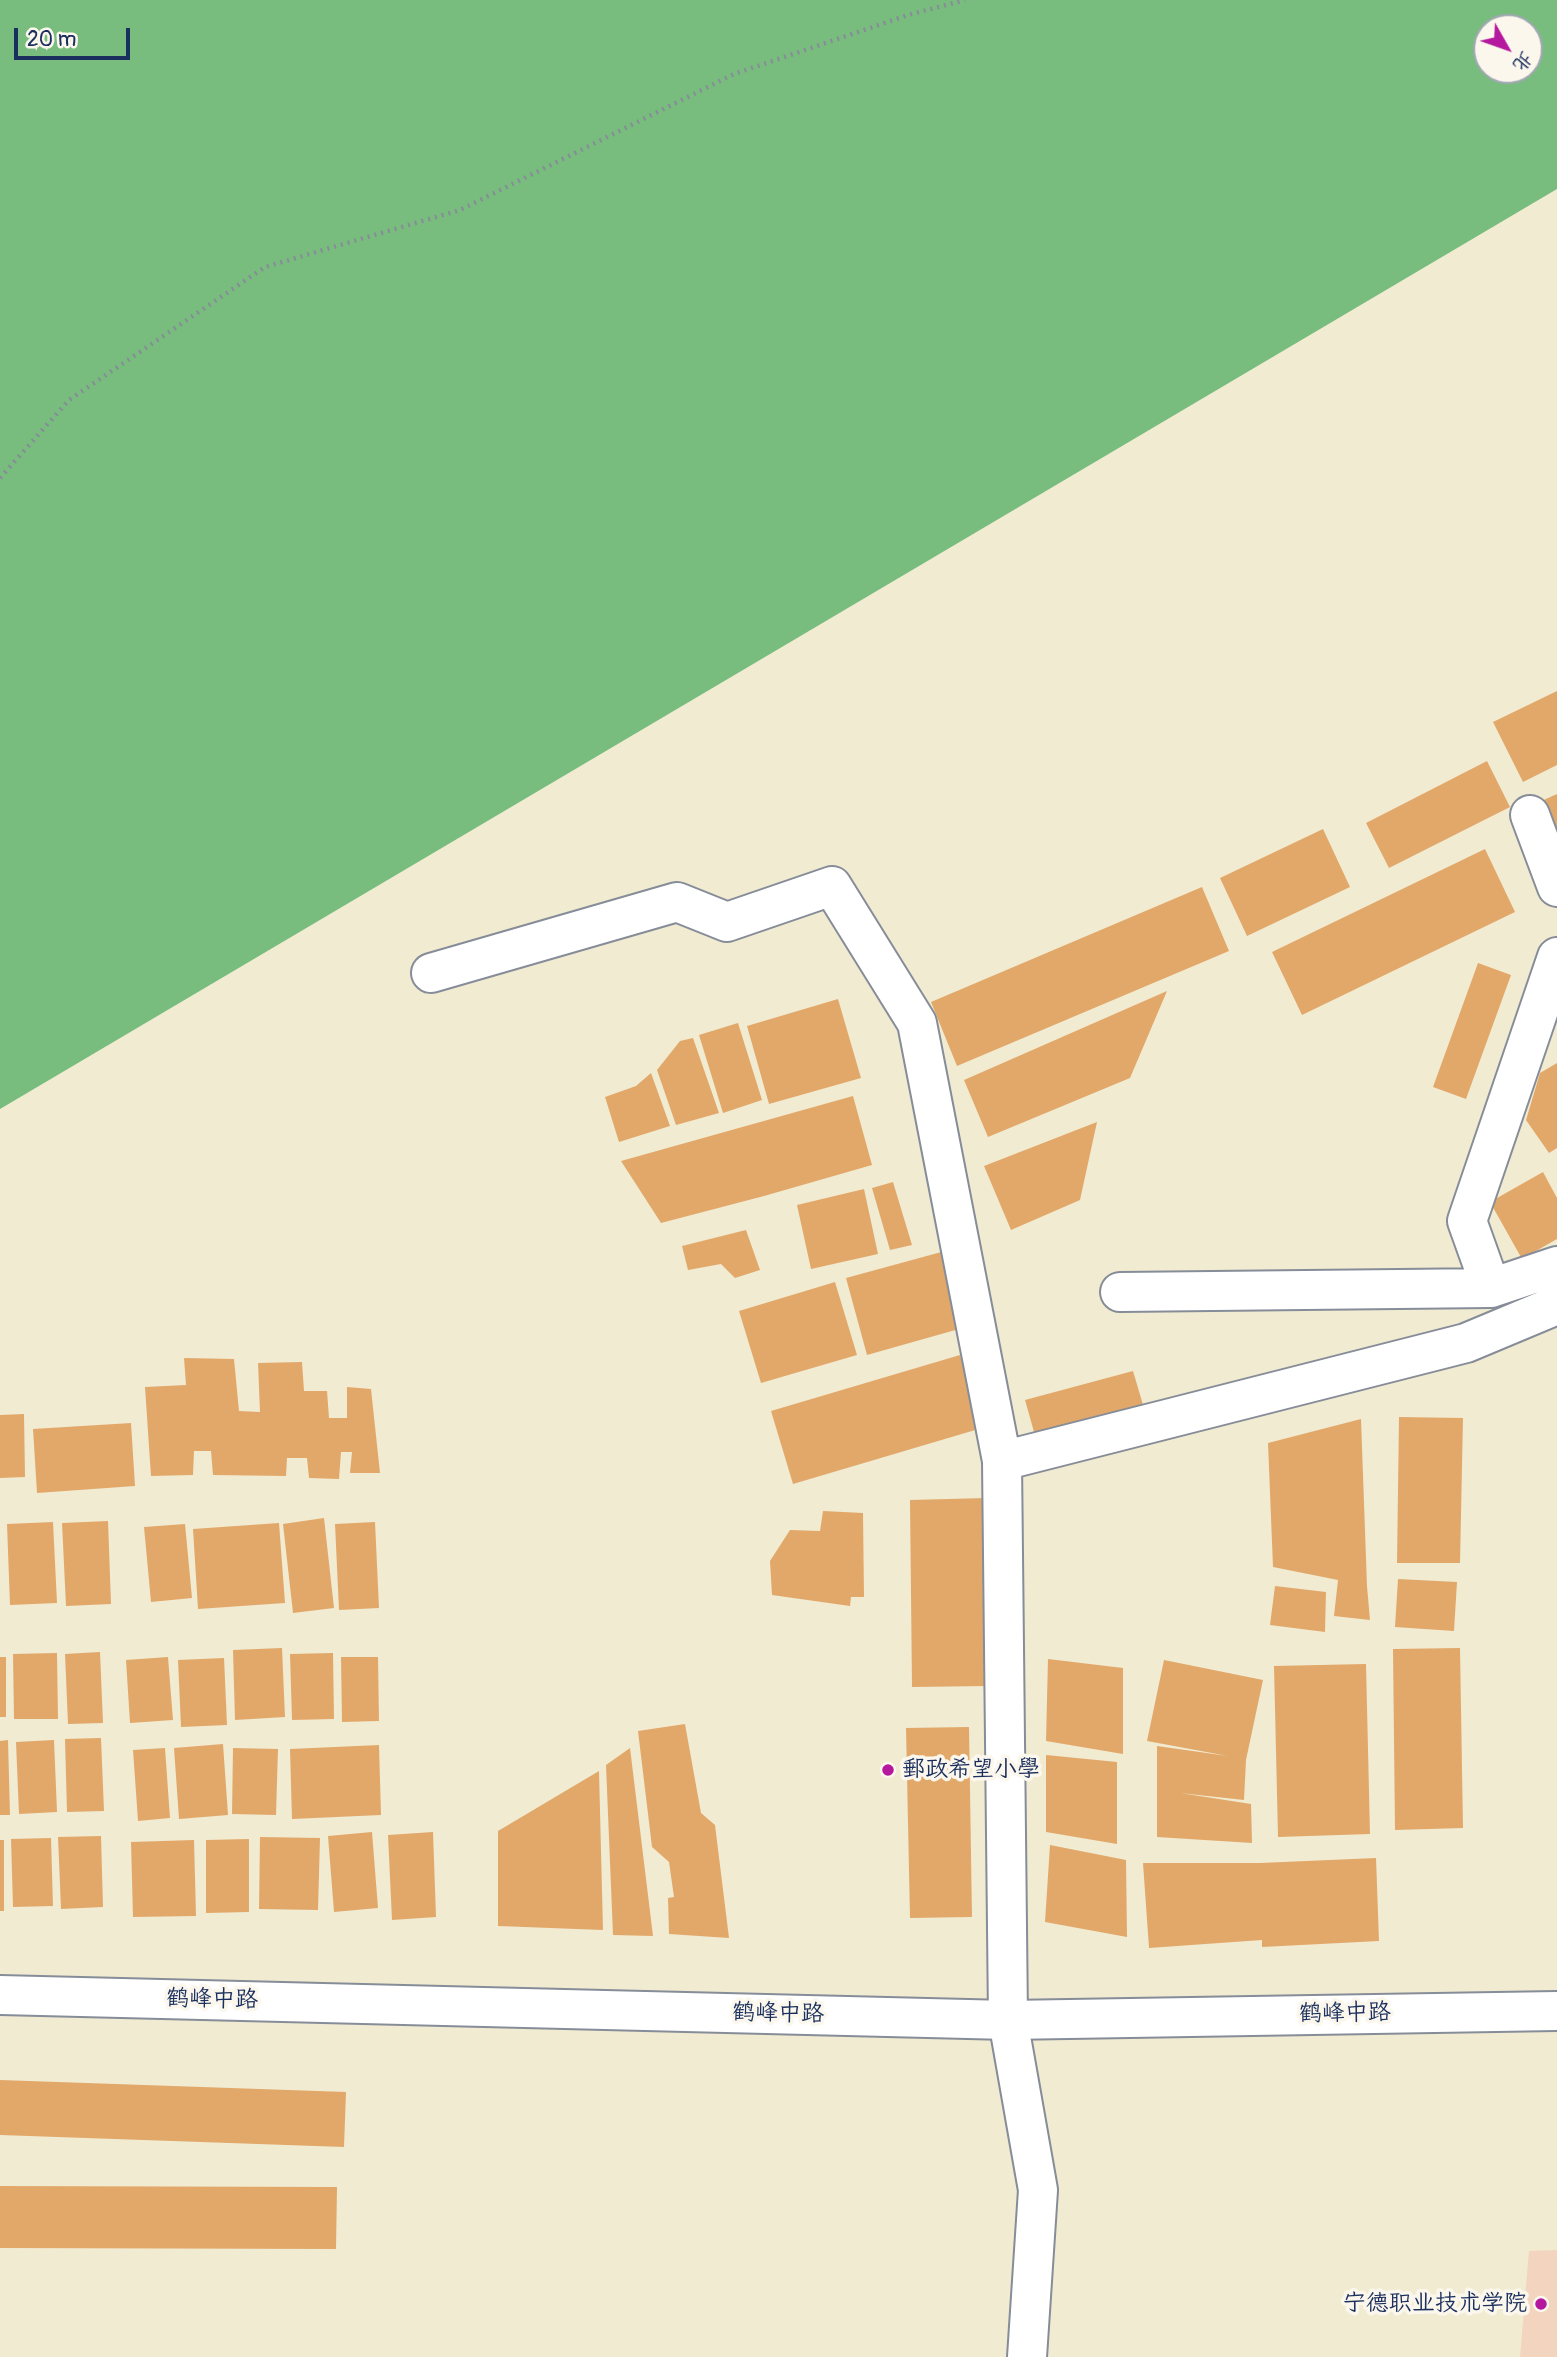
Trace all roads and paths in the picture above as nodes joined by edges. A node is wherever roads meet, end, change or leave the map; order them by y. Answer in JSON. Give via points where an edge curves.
{"nodes":[{"id":1,"x":965,"y":0,"type":"edge"},
{"id":2,"x":0,"y":478,"type":"edge"},
{"id":3,"x":1530,"y":815,"type":"dead end"},
{"id":4,"x":1557,"y":887,"type":"edge"},
{"id":5,"x":1557,"y":957,"type":"edge"},
{"id":6,"x":431,"y":974,"type":"dead end"},
{"id":7,"x":1557,"y":1266,"type":"edge"},
{"id":8,"x":1491,"y":1288,"type":"junction"},
{"id":9,"x":1120,"y":1292,"type":"dead end"},
{"id":10,"x":1557,"y":1305,"type":"edge"},
{"id":11,"x":1002,"y":1461,"type":"junction"},
{"id":12,"x":0,"y":1995,"type":"edge"},
{"id":13,"x":1557,"y":2011,"type":"edge"},
{"id":14,"x":1007,"y":2020,"type":"junction"},
{"id":15,"x":1027,"y":2357,"type":"edge"}],
"edges":[{"from":1,"to":2,"type":"path","via":[[734,74],[460,209],[265,267],[69,400]]},
{"from":3,"to":4,"type":"street"},
{"from":5,"to":8,"type":"street","via":[[1467,1221]]},
{"from":6,"to":11,"type":"street","via":[[677,902],[727,922],[832,886],[917,1023]]},
{"from":7,"to":8,"type":"street"},
{"from":8,"to":9,"type":"street"},
{"from":10,"to":11,"type":"street","via":[[1466,1343]]},
{"from":11,"to":14,"type":"street"},
{"from":12,"to":14,"type":"street","name":"鹤峰中路"},
{"from":13,"to":14,"type":"street","name":"鹤峰中路"},
{"from":14,"to":15,"type":"street","via":[[1038,2190]]}]}
